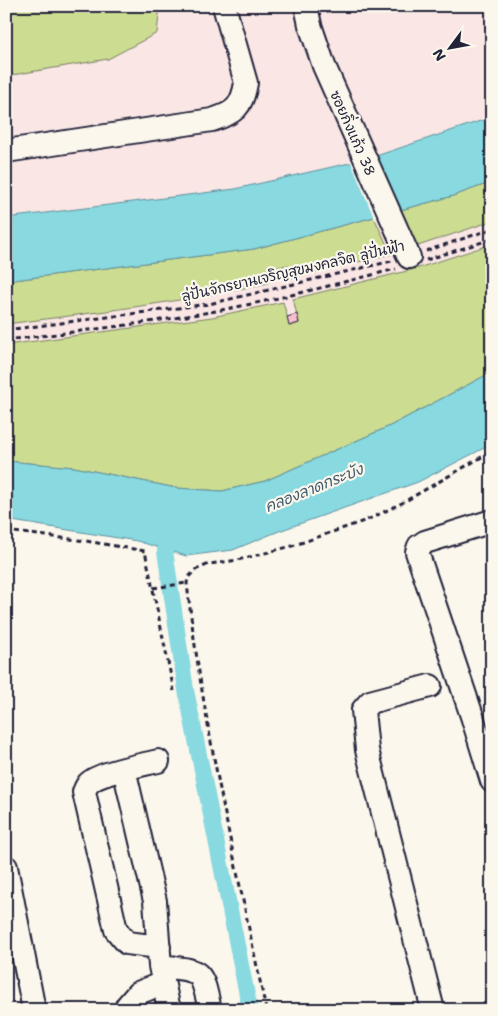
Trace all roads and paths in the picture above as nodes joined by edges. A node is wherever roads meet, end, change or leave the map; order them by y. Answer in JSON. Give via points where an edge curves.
{"nodes":[{"id":1,"x":224,"y":6,"type":"edge"},
{"id":2,"x":306,"y":6,"type":"edge"},
{"id":3,"x":6,"y":150,"type":"edge"},
{"id":4,"x":492,"y":229,"type":"edge"},
{"id":5,"x":492,"y":239,"type":"edge"},
{"id":6,"x":411,"y":262,"type":"junction"},
{"id":7,"x":6,"y":330,"type":"edge"},
{"id":8,"x":6,"y":340,"type":"edge"},
{"id":9,"x":492,"y":451,"type":"edge"},
{"id":10,"x":492,"y":521,"type":"edge"},
{"id":11,"x":6,"y":531,"type":"edge"},
{"id":12,"x":187,"y":583,"type":"junction"},
{"id":13,"x":153,"y":588,"type":"junction"},
{"id":14,"x":430,"y":686,"type":"dead end"},
{"id":15,"x":174,"y":691,"type":"dead end"},
{"id":16,"x":482,"y":713,"type":"edge"},
{"id":17,"x":158,"y":761,"type":"dead end"},
{"id":18,"x":124,"y":769,"type":"junction"},
{"id":19,"x":492,"y":781,"type":"edge"},
{"id":20,"x":6,"y":867,"type":"edge"},
{"id":21,"x":161,"y":965,"type":"junction"},
{"id":22,"x":34,"y":1010,"type":"edge"},
{"id":23,"x":128,"y":1010,"type":"edge"},
{"id":24,"x":169,"y":1010,"type":"edge"},
{"id":25,"x":210,"y":1010,"type":"edge"},
{"id":26,"x":266,"y":1010,"type":"edge"},
{"id":27,"x":433,"y":1010,"type":"edge"}],
"edges":[{"from":1,"to":3,"type":"street","via":[[246,83],[244,96],[237,108],[226,116]]},
{"from":2,"to":6,"type":"street","name":"ซอยกิ่งแก้ว 38","via":[[324,66]]},
{"from":4,"to":6,"type":"path","name":"ลู่ปั่นจักรยานเจริญสุขมงคลจิต ลู่ปั่นฟ้า"},
{"from":5,"to":6,"type":"path"},
{"from":6,"to":7,"type":"path","name":"ลู่ปั่นจักรยานเจริญสุขมงคลจิต ลู่ปั่นฟ้า","via":[[210,304]]},
{"from":6,"to":8,"type":"path","via":[[317,289],[211,312]]},
{"from":9,"to":12,"type":"path","via":[[367,520],[292,546],[208,564],[196,570]]},
{"from":10,"to":16,"type":"street","via":[[425,542],[417,552]]},
{"from":11,"to":13,"type":"path","via":[[145,551]]},
{"from":12,"to":13,"type":"path"},
{"from":12,"to":26,"type":"path","via":[[212,751]]},
{"from":13,"to":15,"type":"path"},
{"from":14,"to":27,"type":"street","via":[[370,702],[363,710],[367,750]]},
{"from":16,"to":19,"type":"street"},
{"from":17,"to":18,"type":"street"},
{"from":18,"to":21,"type":"street","via":[[155,901]]},
{"from":18,"to":21,"type":"street","via":[[97,778],[88,784],[84,792],[116,930],[127,943]]},
{"from":20,"to":22,"type":"street"},
{"from":21,"to":23,"type":"street","via":[[127,1006]]},
{"from":21,"to":24,"type":"street"},
{"from":21,"to":25,"type":"street","via":[[192,970],[202,977]]}]}
